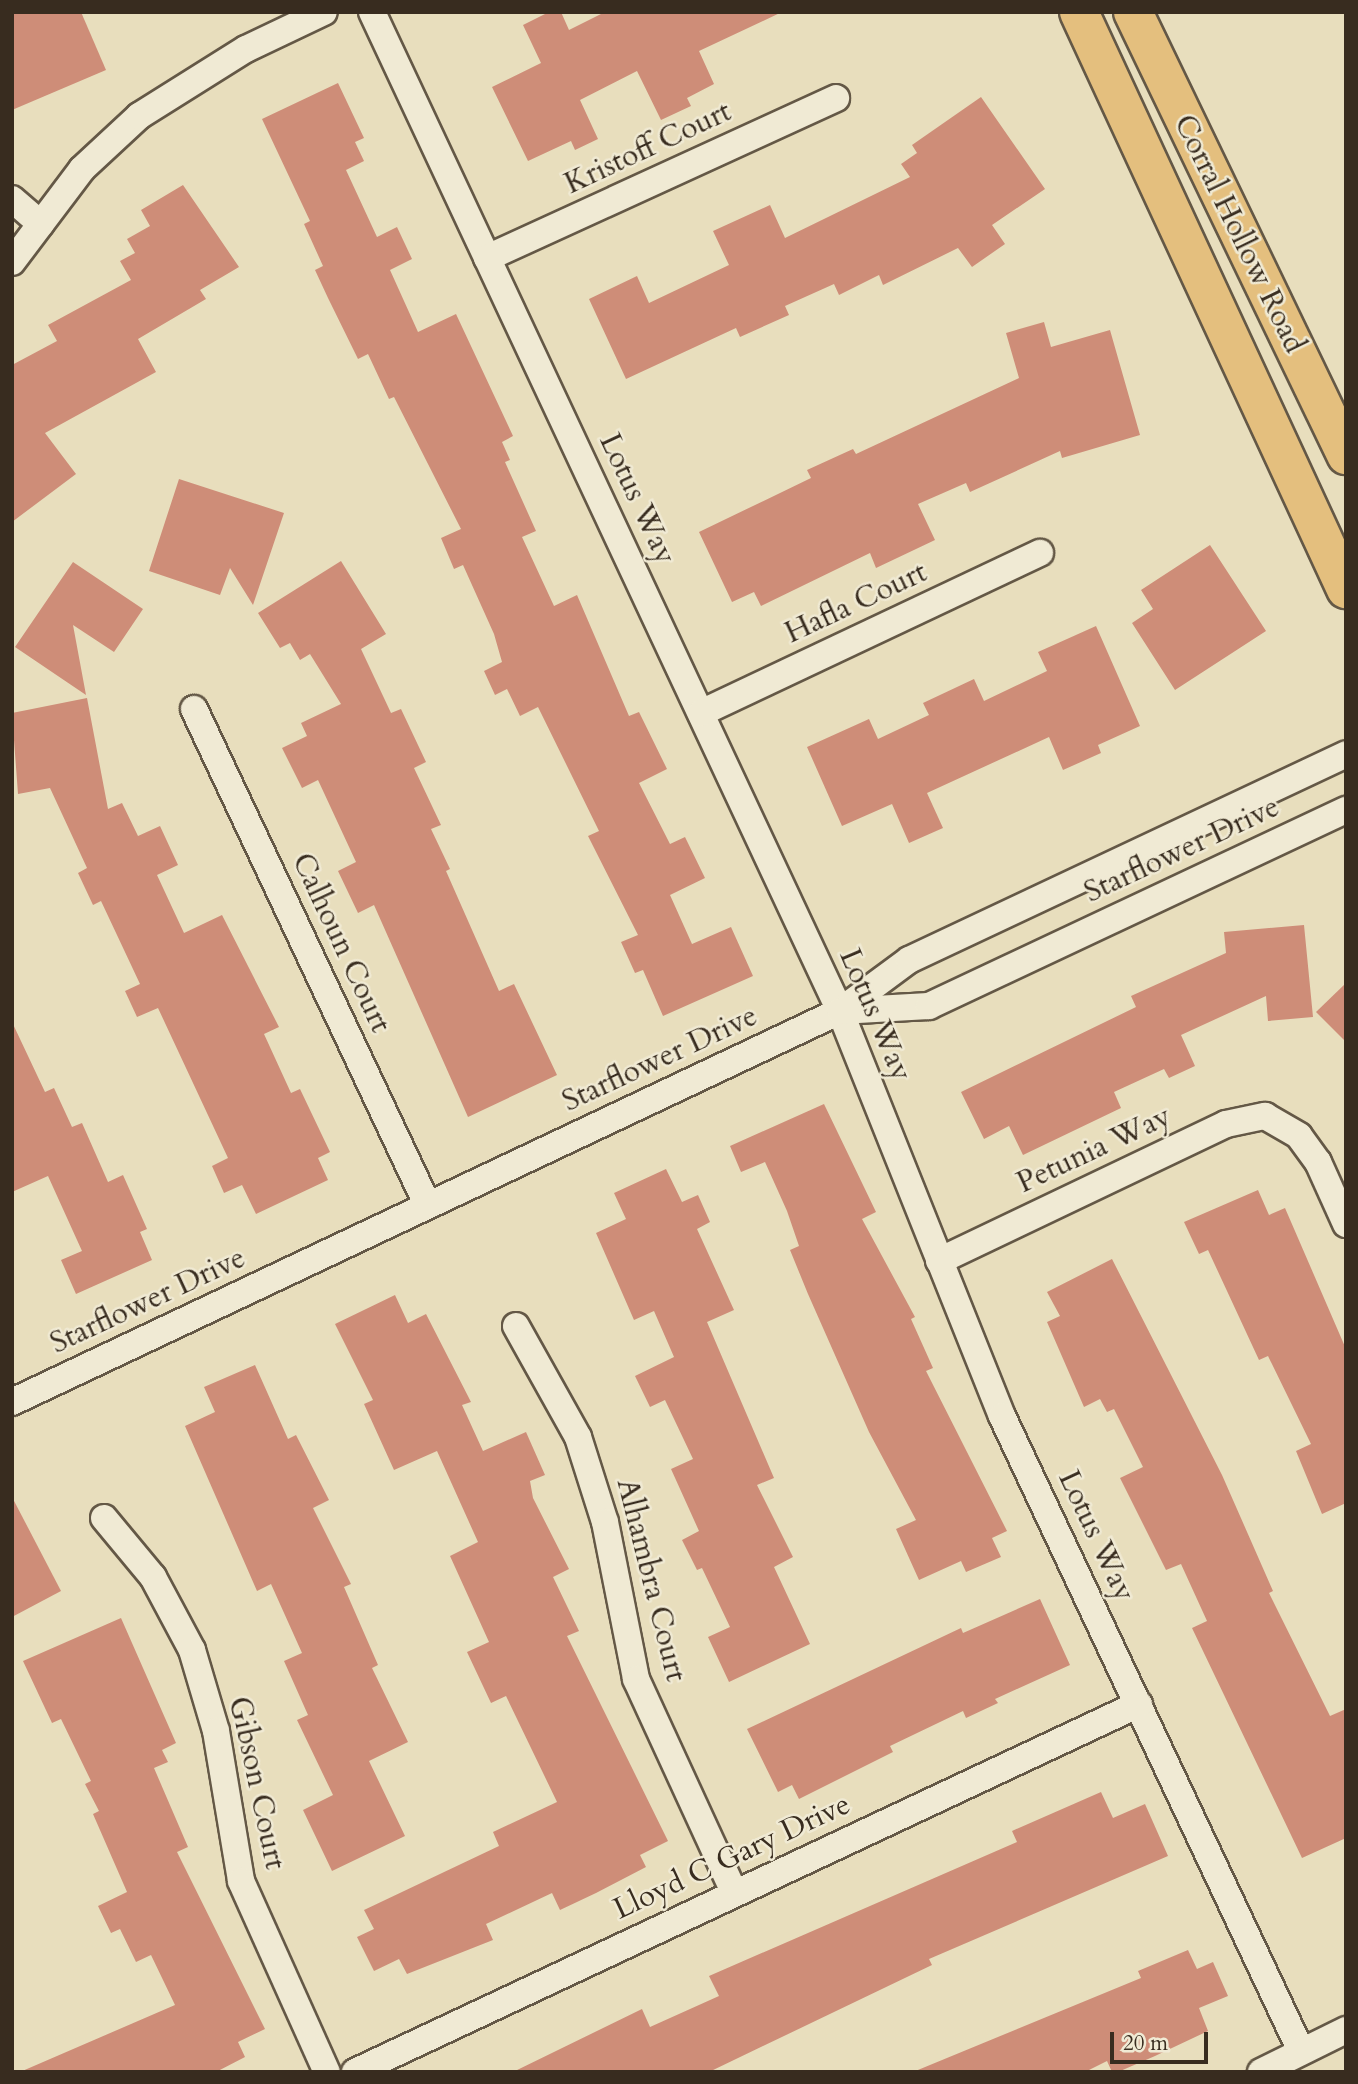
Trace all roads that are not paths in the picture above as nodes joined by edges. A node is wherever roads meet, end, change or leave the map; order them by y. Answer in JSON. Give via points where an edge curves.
{"nodes":[{"id":1,"x":324,"y":12,"type":"edge"},
{"id":2,"x":372,"y":12,"type":"edge"},
{"id":3,"x":1079,"y":12,"type":"edge"},
{"id":4,"x":1115,"y":12,"type":"edge"},
{"id":5,"x":1133,"y":12,"type":"edge"},
{"id":6,"x":836,"y":98,"type":"dead end"},
{"id":7,"x":1178,"y":106,"type":"junction"},
{"id":8,"x":12,"y":199,"type":"edge"},
{"id":9,"x":41,"y":224,"type":"junction"},
{"id":10,"x":487,"y":258,"type":"junction"},
{"id":11,"x":12,"y":262,"type":"edge"},
{"id":12,"x":1346,"y":455,"type":"edge"},
{"id":13,"x":1040,"y":553,"type":"dead end"},
{"id":14,"x":1346,"y":589,"type":"edge"},
{"id":15,"x":194,"y":709,"type":"dead end"},
{"id":16,"x":701,"y":713,"type":"junction"},
{"id":17,"x":1346,"y":754,"type":"edge"},
{"id":18,"x":1346,"y":810,"type":"edge"},
{"id":19,"x":840,"y":1011,"type":"junction"},
{"id":20,"x":428,"y":1206,"type":"junction"},
{"id":21,"x":1346,"y":1224,"type":"edge"},
{"id":22,"x":939,"y":1261,"type":"junction"},
{"id":23,"x":516,"y":1326,"type":"dead end"},
{"id":24,"x":14,"y":1396,"type":"edge"},
{"id":25,"x":104,"y":1518,"type":"dead end"},
{"id":26,"x":1139,"y":1704,"type":"junction"},
{"id":27,"x":734,"y":1892,"type":"junction"},
{"id":28,"x":1346,"y":2030,"type":"edge"},
{"id":29,"x":1301,"y":2051,"type":"junction"},
{"id":30,"x":327,"y":2072,"type":"edge"},
{"id":31,"x":355,"y":2072,"type":"edge"},
{"id":32,"x":1261,"y":2072,"type":"edge"}],
"edges":[{"from":1,"to":9,"type":"street","via":[[246,49],[139,116],[82,169]]},
{"from":2,"to":10,"type":"street","name":"Lotus Way"},
{"from":3,"to":14,"type":"main road"},
{"from":4,"to":7,"type":"street","via":[[1134,49]]},
{"from":5,"to":7,"type":"main road","name":"Corral Hollow Road"},
{"from":6,"to":10,"type":"street","name":"Kristoff Court"},
{"from":7,"to":12,"type":"main road","name":"Corral Hollow Road"},
{"from":8,"to":9,"type":"street"},
{"from":9,"to":11,"type":"street"},
{"from":10,"to":16,"type":"street","name":"Lotus Way"},
{"from":13,"to":16,"type":"street","name":"Hafla Court"},
{"from":15,"to":20,"type":"street","name":"Calhoun Court"},
{"from":16,"to":19,"type":"street","name":"Lotus Way"},
{"from":17,"to":19,"type":"street","via":[[909,960]]},
{"from":18,"to":19,"type":"street","name":"Starflower Drive","via":[[929,1006]]},
{"from":19,"to":20,"type":"street","name":"Starflower Drive"},
{"from":19,"to":22,"type":"street","name":"Lotus Way"},
{"from":20,"to":24,"type":"street","name":"Starflower Drive"},
{"from":21,"to":22,"type":"street","name":"Petunia Way","via":[[1318,1162],[1282,1123],[1265,1116],[1226,1124]]},
{"from":22,"to":26,"type":"street","name":"Lotus Way","via":[[1002,1416]]},
{"from":23,"to":27,"type":"street","name":"Alhambra Court","via":[[578,1437],[605,1522],[636,1679]]},
{"from":25,"to":30,"type":"street","name":"Gibson Court","via":[[153,1577],[192,1650],[216,1731],[241,1881]]},
{"from":26,"to":27,"type":"street","name":"Lloyd C Gary Drive"},
{"from":26,"to":29,"type":"street","name":"Lotus Way"},
{"from":27,"to":31,"type":"street","name":"Lloyd C Gary Drive"},
{"from":28,"to":29,"type":"street"},
{"from":29,"to":32,"type":"street"}]}
